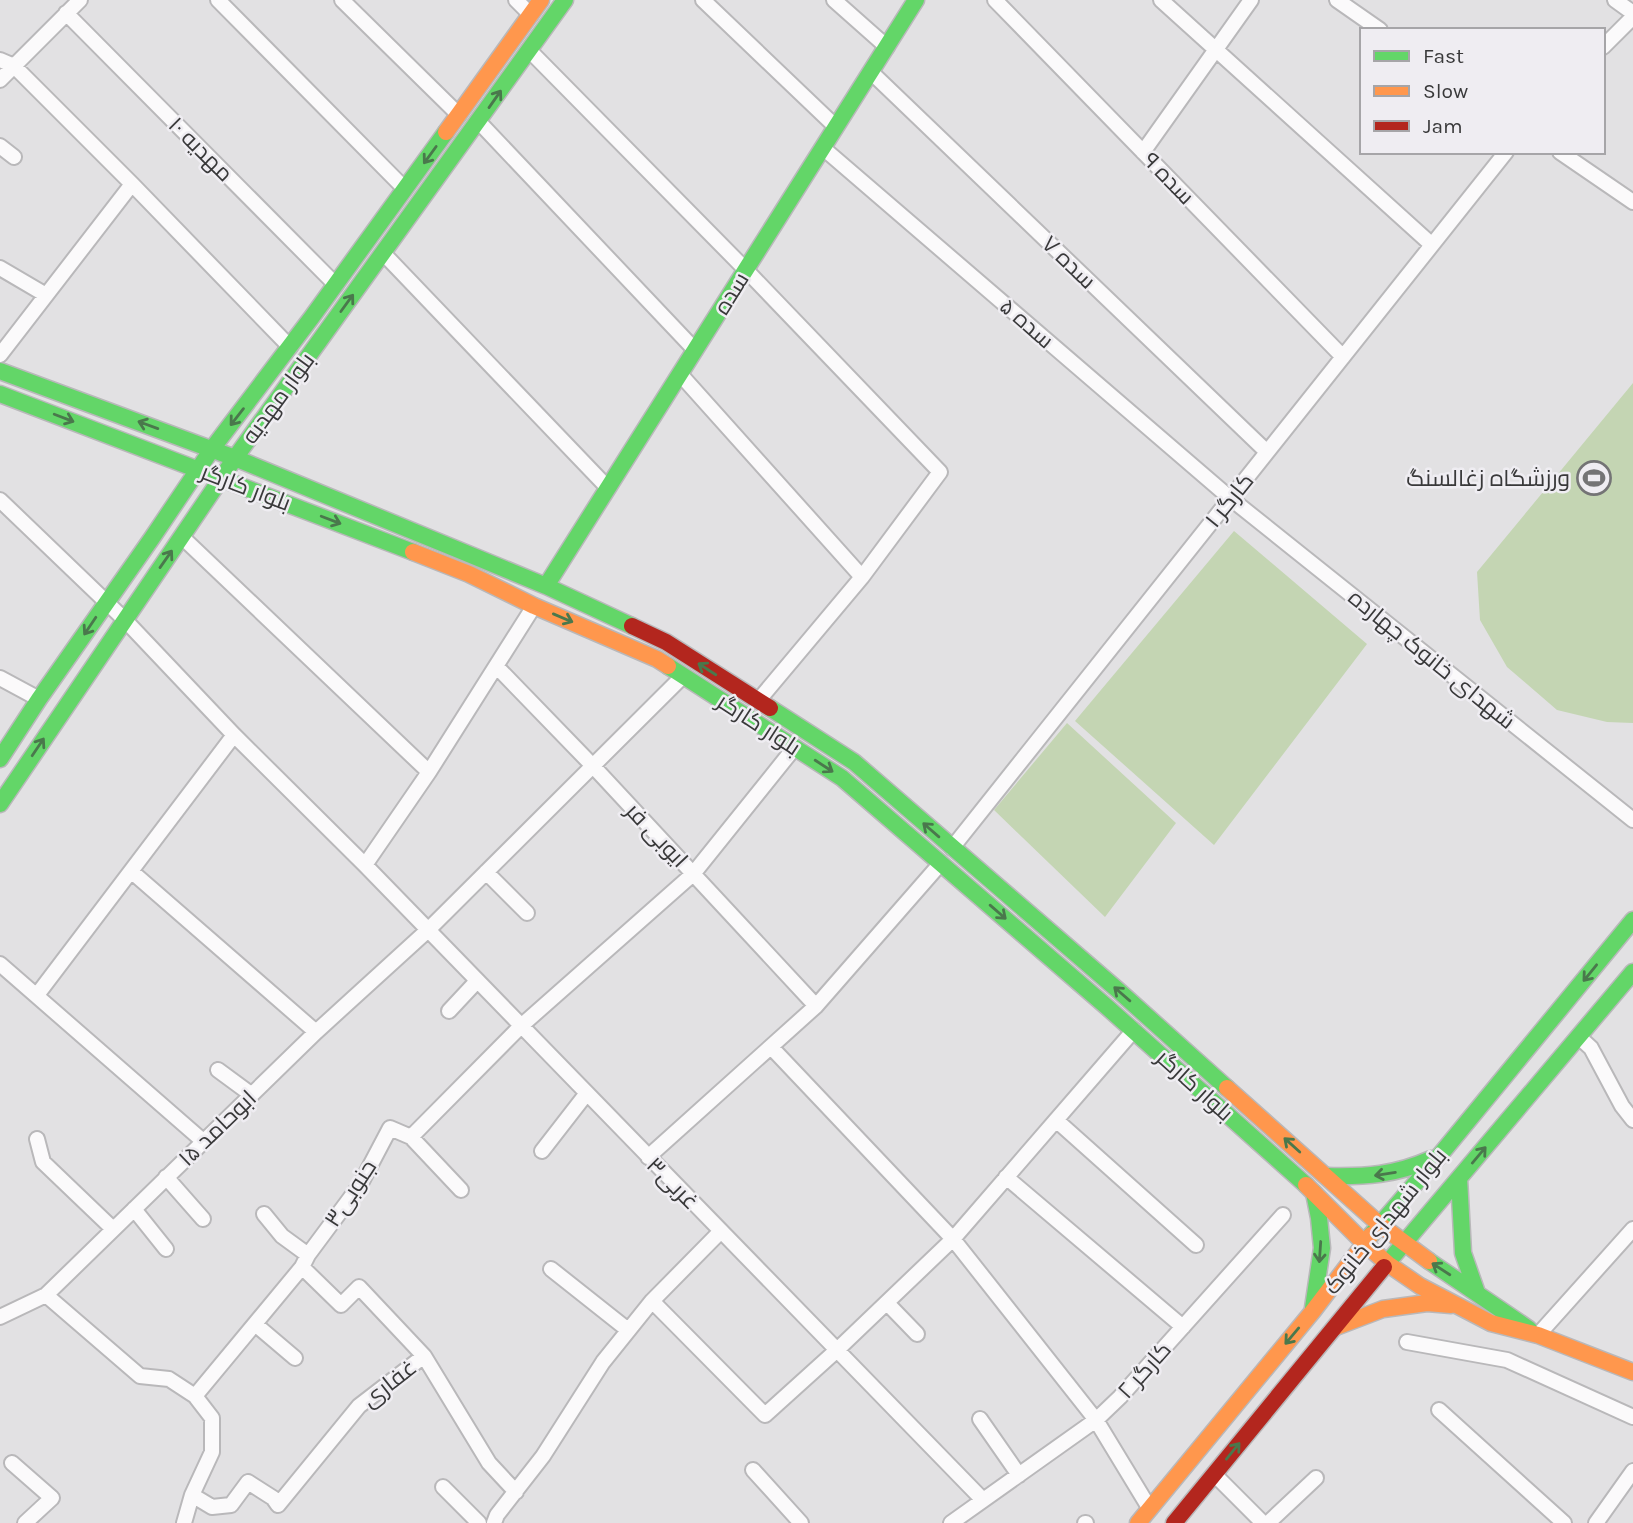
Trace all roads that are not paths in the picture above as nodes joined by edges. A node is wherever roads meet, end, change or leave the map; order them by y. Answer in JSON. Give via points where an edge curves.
{"nodes":[{"id":1,"x":80,"y":0,"type":"edge"},
{"id":2,"x":218,"y":0,"type":"edge"},
{"id":3,"x":342,"y":0,"type":"edge"},
{"id":4,"x":516,"y":0,"type":"edge"},
{"id":5,"x":541,"y":0,"type":"edge"},
{"id":6,"x":565,"y":0,"type":"edge"},
{"id":7,"x":703,"y":0,"type":"edge"},
{"id":8,"x":834,"y":0,"type":"edge"},
{"id":9,"x":916,"y":0,"type":"edge"},
{"id":10,"x":995,"y":0,"type":"edge"},
{"id":11,"x":1161,"y":0,"type":"edge"},
{"id":12,"x":1251,"y":0,"type":"edge"},
{"id":13,"x":1337,"y":0,"type":"edge"},
{"id":14,"x":1615,"y":0,"type":"edge"},
{"id":15,"x":66,"y":13,"type":"junction"},
{"id":16,"x":531,"y":15,"type":"junction"},
{"id":17,"x":1633,"y":15,"type":"edge"},
{"id":18,"x":1377,"y":28,"type":"edge"},
{"id":19,"x":1605,"y":45,"type":"edge"},
{"id":20,"x":887,"y":47,"type":"junction"},
{"id":21,"x":529,"y":50,"type":"junction"},
{"id":22,"x":1216,"y":51,"type":"junction"},
{"id":23,"x":0,"y":60,"type":"edge"},
{"id":24,"x":14,"y":66,"type":"junction"},
{"id":25,"x":870,"y":72,"type":"junction"},
{"id":26,"x":0,"y":80,"type":"edge"},
{"id":27,"x":459,"y":115,"type":"junction"},
{"id":28,"x":479,"y":122,"type":"junction"},
{"id":29,"x":836,"y":127,"type":"junction"},
{"id":30,"x":0,"y":146,"type":"edge"},
{"id":31,"x":823,"y":148,"type":"junction"},
{"id":32,"x":1143,"y":152,"type":"junction"},
{"id":33,"x":1504,"y":154,"type":"edge"},
{"id":34,"x":1563,"y":154,"type":"edge"},
{"id":35,"x":13,"y":157,"type":"dead end"},
{"id":36,"x":132,"y":184,"type":"junction"},
{"id":37,"x":405,"y":189,"type":"junction"},
{"id":38,"x":1633,"y":202,"type":"edge"},
{"id":39,"x":1432,"y":245,"type":"junction"},
{"id":40,"x":383,"y":253,"type":"junction"},
{"id":41,"x":0,"y":268,"type":"edge"},
{"id":42,"x":746,"y":270,"type":"junction"},
{"id":43,"x":336,"y":285,"type":"junction"},
{"id":44,"x":46,"y":295,"type":"junction"},
{"id":45,"x":312,"y":317,"type":"junction"},
{"id":46,"x":327,"y":330,"type":"junction"},
{"id":47,"x":290,"y":347,"type":"junction"},
{"id":48,"x":695,"y":350,"type":"junction"},
{"id":49,"x":0,"y":355,"type":"edge"},
{"id":50,"x":1343,"y":357,"type":"junction"},
{"id":51,"x":0,"y":371,"type":"edge"},
{"id":52,"x":680,"y":374,"type":"junction"},
{"id":53,"x":0,"y":394,"type":"edge"},
{"id":54,"x":96,"y":406,"type":"junction"},
{"id":55,"x":88,"y":427,"type":"junction"},
{"id":56,"x":212,"y":449,"type":"junction"},
{"id":57,"x":1267,"y":452,"type":"junction"},
{"id":58,"x":235,"y":458,"type":"junction"},
{"id":59,"x":199,"y":469,"type":"junction"},
{"id":60,"x":222,"y":478,"type":"junction"},
{"id":61,"x":608,"y":488,"type":"junction"},
{"id":62,"x":1230,"y":498,"type":"junction"},
{"id":63,"x":0,"y":500,"type":"edge"},
{"id":64,"x":182,"y":537,"type":"junction"},
{"id":65,"x":862,"y":577,"type":"junction"},
{"id":66,"x":546,"y":586,"type":"junction"},
{"id":67,"x":105,"y":603,"type":"junction"},
{"id":68,"x":534,"y":606,"type":"junction"},
{"id":69,"x":124,"y":619,"type":"junction"},
{"id":70,"x":496,"y":666,"type":"junction"},
{"id":71,"x":683,"y":676,"type":"junction"},
{"id":72,"x":0,"y":678,"type":"edge"},
{"id":73,"x":39,"y":699,"type":"junction"},
{"id":74,"x":758,"y":701,"type":"junction"},
{"id":75,"x":234,"y":735,"type":"junction"},
{"id":76,"x":795,"y":747,"type":"junction"},
{"id":77,"x":0,"y":759,"type":"edge"},
{"id":78,"x":592,"y":765,"type":"junction"},
{"id":79,"x":429,"y":772,"type":"junction"},
{"id":80,"x":0,"y":804,"type":"edge"},
{"id":81,"x":1633,"y":820,"type":"edge"},
{"id":82,"x":952,"y":848,"type":"junction"},
{"id":83,"x":940,"y":863,"type":"junction"},
{"id":84,"x":365,"y":865,"type":"junction"},
{"id":85,"x":131,"y":871,"type":"junction"},
{"id":86,"x":486,"y":872,"type":"junction"},
{"id":87,"x":693,"y":874,"type":"junction"},
{"id":88,"x":527,"y":913,"type":"dead end"},
{"id":89,"x":1633,"y":920,"type":"edge"},
{"id":90,"x":428,"y":930,"type":"junction"},
{"id":91,"x":0,"y":964,"type":"edge"},
{"id":92,"x":1633,"y":972,"type":"edge"},
{"id":93,"x":477,"y":981,"type":"junction"},
{"id":94,"x":37,"y":995,"type":"junction"},
{"id":95,"x":816,"y":1006,"type":"junction"},
{"id":96,"x":449,"y":1011,"type":"dead end"},
{"id":97,"x":521,"y":1026,"type":"junction"},
{"id":98,"x":1134,"y":1030,"type":"junction"},
{"id":99,"x":316,"y":1032,"type":"junction"},
{"id":100,"x":1578,"y":1037,"type":"junction"},
{"id":101,"x":771,"y":1047,"type":"junction"},
{"id":102,"x":218,"y":1070,"type":"dead end"},
{"id":103,"x":587,"y":1093,"type":"junction"},
{"id":104,"x":251,"y":1094,"type":"junction"},
{"id":105,"x":1056,"y":1120,"type":"junction"},
{"id":106,"x":1633,"y":1120,"type":"edge"},
{"id":107,"x":411,"y":1137,"type":"junction"},
{"id":108,"x":37,"y":1139,"type":"dead end"},
{"id":109,"x":203,"y":1141,"type":"junction"},
{"id":110,"x":542,"y":1151,"type":"dead end"},
{"id":111,"x":1440,"y":1155,"type":"junction"},
{"id":112,"x":648,"y":1157,"type":"junction"},
{"id":113,"x":1327,"y":1176,"type":"junction"},
{"id":114,"x":166,"y":1177,"type":"junction"},
{"id":115,"x":1006,"y":1177,"type":"junction"},
{"id":116,"x":1459,"y":1178,"type":"junction"},
{"id":117,"x":461,"y":1190,"type":"dead end"},
{"id":118,"x":1314,"y":1193,"type":"junction"},
{"id":119,"x":134,"y":1209,"type":"junction"},
{"id":120,"x":264,"y":1214,"type":"dead end"},
{"id":121,"x":1283,"y":1215,"type":"dead end"},
{"id":122,"x":203,"y":1219,"type":"dead end"},
{"id":123,"x":1379,"y":1224,"type":"junction"},
{"id":124,"x":113,"y":1229,"type":"junction"},
{"id":125,"x":1633,"y":1229,"type":"edge"},
{"id":126,"x":722,"y":1231,"type":"junction"},
{"id":127,"x":953,"y":1239,"type":"junction"},
{"id":128,"x":1364,"y":1243,"type":"junction"},
{"id":129,"x":1404,"y":1244,"type":"junction"},
{"id":130,"x":1196,"y":1245,"type":"dead end"},
{"id":131,"x":166,"y":1249,"type":"dead end"},
{"id":132,"x":305,"y":1261,"type":"junction"},
{"id":133,"x":1388,"y":1264,"type":"junction"},
{"id":134,"x":551,"y":1269,"type":"dead end"},
{"id":135,"x":1477,"y":1293,"type":"junction"},
{"id":136,"x":46,"y":1295,"type":"junction"},
{"id":137,"x":652,"y":1301,"type":"junction"},
{"id":138,"x":887,"y":1303,"type":"junction"},
{"id":139,"x":1456,"y":1306,"type":"junction"},
{"id":140,"x":1313,"y":1311,"type":"junction"},
{"id":141,"x":0,"y":1317,"type":"edge"},
{"id":142,"x":256,"y":1324,"type":"junction"},
{"id":143,"x":1183,"y":1326,"type":"junction"},
{"id":144,"x":1335,"y":1327,"type":"junction"},
{"id":145,"x":628,"y":1330,"type":"junction"},
{"id":146,"x":917,"y":1334,"type":"dead end"},
{"id":147,"x":1538,"y":1335,"type":"junction"},
{"id":148,"x":1408,"y":1342,"type":"dead end"},
{"id":149,"x":837,"y":1350,"type":"junction"},
{"id":150,"x":424,"y":1356,"type":"junction"},
{"id":151,"x":295,"y":1358,"type":"dead end"},
{"id":152,"x":1633,"y":1372,"type":"edge"},
{"id":153,"x":195,"y":1396,"type":"junction"},
{"id":154,"x":1439,"y":1410,"type":"dead end"},
{"id":155,"x":1633,"y":1417,"type":"edge"},
{"id":156,"x":979,"y":1419,"type":"dead end"},
{"id":157,"x":1096,"y":1420,"type":"junction"},
{"id":158,"x":12,"y":1463,"type":"dead end"},
{"id":159,"x":753,"y":1470,"type":"dead end"},
{"id":160,"x":1633,"y":1471,"type":"edge"},
{"id":161,"x":1214,"y":1474,"type":"junction"},
{"id":162,"x":1019,"y":1475,"type":"junction"},
{"id":163,"x":1316,"y":1478,"type":"dead end"},
{"id":164,"x":443,"y":1488,"type":"dead end"},
{"id":165,"x":516,"y":1492,"type":"junction"},
{"id":166,"x":192,"y":1495,"type":"junction"},
{"id":167,"x":983,"y":1500,"type":"junction"},
{"id":168,"x":1150,"y":1509,"type":"junction"},
{"id":169,"x":25,"y":1523,"type":"edge"},
{"id":170,"x":184,"y":1523,"type":"edge"},
{"id":171,"x":479,"y":1523,"type":"edge"},
{"id":172,"x":494,"y":1523,"type":"edge"},
{"id":173,"x":800,"y":1523,"type":"edge"},
{"id":174,"x":951,"y":1523,"type":"edge"},
{"id":175,"x":1138,"y":1523,"type":"edge"},
{"id":176,"x":1174,"y":1523,"type":"edge"},
{"id":177,"x":1266,"y":1523,"type":"edge"},
{"id":178,"x":1564,"y":1523,"type":"edge"},
{"id":179,"x":1596,"y":1523,"type":"edge"}],
"edges":[{"from":1,"to":15,"type":"street"},
{"from":2,"to":37,"type":"street"},
{"from":3,"to":27,"type":"street"},
{"from":4,"to":16,"type":"street"},
{"from":5,"to":16,"type":"main road","name":"بلوار مهدیه"},
{"from":6,"to":21,"type":"main road","name":"بلوار مهدیه"},
{"from":7,"to":29,"type":"street"},
{"from":8,"to":20,"type":"street"},
{"from":9,"to":20,"type":"main road","name":"سده"},
{"from":10,"to":32,"type":"street","name":"سده ۹"},
{"from":11,"to":22,"type":"street"},
{"from":12,"to":22,"type":"street"},
{"from":13,"to":18,"type":"street"},
{"from":14,"to":17,"type":"street"},
{"from":15,"to":24,"type":"street"},
{"from":15,"to":43,"type":"street","name":"مهدیه ۱۰"},
{"from":16,"to":27,"type":"main road","name":"بلوار مهدیه"},
{"from":17,"to":19,"type":"street"},
{"from":20,"to":25,"type":"main road","name":"سده"},
{"from":28,"to":21,"type":"main road","name":"بلوار مهدیه","one_way":true},
{"from":21,"to":42,"type":"street"},
{"from":22,"to":32,"type":"street"},
{"from":22,"to":39,"type":"street"},
{"from":23,"to":24,"type":"street"},
{"from":24,"to":26,"type":"street"},
{"from":24,"to":36,"type":"street"},
{"from":25,"to":29,"type":"main road","name":"سده"},
{"from":25,"to":57,"type":"street","name":"سده ۷"},
{"from":27,"to":37,"type":"main road","name":"بلوار مهدیه","one_way":true},
{"from":28,"to":40,"type":"main road","name":"بلوار مهدیه"},
{"from":28,"to":48,"type":"street"},
{"from":29,"to":31,"type":"main road","name":"سده"},
{"from":30,"to":35,"type":"street"},
{"from":31,"to":42,"type":"main road","name":"سده"},
{"from":31,"to":62,"type":"street","name":"سده ۵"},
{"from":32,"to":50,"type":"street","name":"سده ۹"},
{"from":33,"to":39,"type":"street","name":"کارگر ۱"},
{"from":34,"to":38,"type":"street"},
{"from":36,"to":44,"type":"street"},
{"from":36,"to":47,"type":"street"},
{"from":37,"to":43,"type":"main road","name":"بلوار مهدیه"},
{"from":39,"to":50,"type":"street","name":"کارگر ۱"},
{"from":46,"to":40,"type":"main road","name":"بلوار مهدیه","one_way":true},
{"from":40,"to":61,"type":"street"},
{"from":41,"to":44,"type":"street"},
{"from":42,"to":48,"type":"main road","name":"سده"},
{"from":42,"to":65,"type":"street","via":[[940,472]]},
{"from":43,"to":45,"type":"main road","name":"بلوار مهدیه"},
{"from":44,"to":49,"type":"street"},
{"from":45,"to":46,"type":"main road"},
{"from":45,"to":47,"type":"main road","name":"بلوار مهدیه"},
{"from":46,"to":58,"type":"main road","name":"بلوار مهدیه"},
{"from":47,"to":56,"type":"main road","name":"بلوار مهدیه","one_way":true},
{"from":48,"to":52,"type":"main road","name":"سده"},
{"from":50,"to":57,"type":"street","name":"کارگر ۱"},
{"from":51,"to":54,"type":"main road","name":"بلوار کارگر"},
{"from":52,"to":61,"type":"main road","name":"سده"},
{"from":52,"to":65,"type":"street"},
{"from":53,"to":55,"type":"main road","name":"بلوار کارگر","one_way":true},
{"from":54,"to":55,"type":"main road"},
{"from":56,"to":54,"type":"main road","name":"بلوار کارگر","one_way":true},
{"from":55,"to":59,"type":"main road","name":"بلوار کارگر"},
{"from":56,"to":58,"type":"main road","name":"بلوار کارگر"},
{"from":56,"to":59,"type":"main road","name":"بلوار مهدیه"},
{"from":57,"to":62,"type":"street","name":"کارگر ۱"},
{"from":58,"to":60,"type":"main road","name":"بلوار مهدیه"},
{"from":58,"to":66,"type":"main road","name":"بلوار کارگر"},
{"from":59,"to":60,"type":"main road","name":"بلوار کارگر"},
{"from":59,"to":67,"type":"main road","name":"بلوار مهدیه"},
{"from":60,"to":64,"type":"main road","name":"بلوار مهدیه"},
{"from":60,"to":68,"type":"main road","name":"بلوار کارگر","one_way":true,"via":[[469,574]]},
{"from":61,"to":66,"type":"main road","name":"سده"},
{"from":62,"to":81,"type":"street","name":"شهدای خانوک چهارده"},
{"from":62,"to":82,"type":"street","name":"کارگر ۱"},
{"from":63,"to":67,"type":"street","name":"غربی۳"},
{"from":69,"to":64,"type":"main road","name":"بلوار مهدیه","one_way":true},
{"from":64,"to":79,"type":"street"},
{"from":65,"to":74,"type":"street"},
{"from":74,"to":66,"type":"main road","name":"بلوار کارگر","one_way":true,"via":[[666,642]]},
{"from":67,"to":69,"type":"street","name":"غربی۳"},
{"from":67,"to":73,"type":"main road","name":"بلوار مهدیه","one_way":true},
{"from":68,"to":70,"type":"street"},
{"from":68,"to":71,"type":"main road","name":"بلوار کارگر","one_way":true,"via":[[657,659]]},
{"from":69,"to":75,"type":"street","name":"غربی۳"},
{"from":80,"to":69,"type":"main road","name":"بلوار مهدیه","one_way":true},
{"from":70,"to":78,"type":"street","name":"ایوبی فر"},
{"from":70,"to":79,"type":"street"},
{"from":71,"to":76,"type":"main road","name":"بلوار کارگر"},
{"from":71,"to":78,"type":"street","name":"ابوحامد ۱۵"},
{"from":72,"to":73,"type":"street"},
{"from":73,"to":77,"type":"main road","name":"بلوار مهدیه"},
{"from":82,"to":74,"type":"main road","name":"بلوار کارگر","one_way":true,"via":[[854,762]]},
{"from":75,"to":84,"type":"street","name":"غربی۳"},
{"from":75,"to":85,"type":"street"},
{"from":76,"to":83,"type":"main road","name":"بلوار کارگر","one_way":true,"via":[[842,778]]},
{"from":76,"to":87,"type":"street"},
{"from":78,"to":86,"type":"street","name":"ابوحامد ۱۵"},
{"from":78,"to":87,"type":"street","name":"ایوبی فر"},
{"from":79,"to":84,"type":"street"},
{"from":113,"to":82,"type":"main road","name":"بلوار کارگر","one_way":true},
{"from":83,"to":95,"type":"street"},
{"from":83,"to":98,"type":"main road","name":"بلوار کارگر","one_way":true},
{"from":84,"to":90,"type":"street","name":"غربی۳"},
{"from":85,"to":94,"type":"street"},
{"from":85,"to":99,"type":"street"},
{"from":86,"to":88,"type":"street"},
{"from":86,"to":90,"type":"street","name":"ابوحامد ۱۵"},
{"from":87,"to":95,"type":"street","name":"ایوبی فر"},
{"from":87,"to":97,"type":"street"},
{"from":89,"to":111,"type":"main road","name":"بلوار شهدای خانوک","one_way":true},
{"from":90,"to":93,"type":"street","name":"غربی۳"},
{"from":90,"to":99,"type":"street","name":"ابوحامد ۱۵"},
{"from":91,"to":94,"type":"street"},
{"from":92,"to":100,"type":"main road","name":"بلوار شهدای خانوک"},
{"from":93,"to":96,"type":"street"},
{"from":93,"to":97,"type":"street","name":"غربی۳"},
{"from":94,"to":109,"type":"street"},
{"from":95,"to":101,"type":"street"},
{"from":97,"to":103,"type":"street","name":"غربی۳"},
{"from":97,"to":107,"type":"street"},
{"from":98,"to":105,"type":"street"},
{"from":98,"to":118,"type":"main road","name":"بلوار کارگر"},
{"from":99,"to":104,"type":"street","name":"ابوحامد ۱۵"},
{"from":100,"to":106,"type":"street","via":[[1591,1048]]},
{"from":116,"to":100,"type":"main road","name":"بلوار شهدای خانوک","one_way":true},
{"from":101,"to":112,"type":"street"},
{"from":101,"to":127,"type":"street"},
{"from":102,"to":104,"type":"street"},
{"from":103,"to":110,"type":"street"},
{"from":103,"to":112,"type":"street","name":"غربی۳"},
{"from":104,"to":109,"type":"street","name":"ابوحامد ۱۵"},
{"from":105,"to":115,"type":"street"},
{"from":105,"to":130,"type":"street"},
{"from":107,"to":117,"type":"street"},
{"from":107,"to":132,"type":"street","name":"جنوبی۳","via":[[390,1128],[360,1185]]},
{"from":108,"to":124,"type":"street","via":[[43,1161]]},
{"from":109,"to":114,"type":"street","name":"ابوحامد ۱۵"},
{"from":111,"to":113,"type":"main road","one_way":true,"via":[[1409,1170],[1383,1175]]},
{"from":111,"to":123,"type":"main road","name":"بلوار شهدای خانوک"},
{"from":112,"to":126,"type":"street","name":"غربی۳"},
{"from":113,"to":123,"type":"main road","name":"بلوار کارگر"},
{"from":114,"to":119,"type":"street","name":"ابوحامد ۱۵"},
{"from":114,"to":122,"type":"street"},
{"from":115,"to":127,"type":"street"},
{"from":115,"to":143,"type":"street"},
{"from":116,"to":129,"type":"main road","name":"بلوار شهدای خانوک"},
{"from":116,"to":135,"type":"main road","via":[[1463,1253]]},
{"from":118,"to":128,"type":"main road","name":"بلوار کارگر"},
{"from":118,"to":140,"type":"main road","one_way":true,"via":[[1322,1248]]},
{"from":119,"to":124,"type":"street","name":"ابوحامد ۱۵"},
{"from":119,"to":131,"type":"street"},
{"from":120,"to":132,"type":"street"},
{"from":121,"to":143,"type":"street","name":"کارگر ۲"},
{"from":123,"to":128,"type":"main road","name":"بلوار شهدای خانوک"},
{"from":123,"to":129,"type":"main road","name":"بلوار کارگر"},
{"from":124,"to":136,"type":"street","name":"ابوحامد ۱۵"},
{"from":125,"to":147,"type":"street"},
{"from":126,"to":137,"type":"street"},
{"from":126,"to":149,"type":"street","name":"غربی۳"},
{"from":127,"to":138,"type":"street"},
{"from":127,"to":157,"type":"street"},
{"from":128,"to":133,"type":"main road","name":"بلوار کارگر"},
{"from":128,"to":140,"type":"main road","name":"بلوار شهدای خانوک"},
{"from":129,"to":133,"type":"main road","name":"بلوار شهدای خانوک"},
{"from":135,"to":129,"type":"main road","name":"بلوار کارگر","one_way":true},
{"from":132,"to":142,"type":"street","name":"جنوبی۳"},
{"from":132,"to":150,"type":"street","via":[[341,1306],[359,1287]]},
{"from":133,"to":139,"type":"main road","name":"بلوار کارگر"},
{"from":133,"to":144,"type":"main road","name":"بلوار شهدای خانوک"},
{"from":134,"to":145,"type":"street"},
{"from":135,"to":147,"type":"main road","name":"بلوار کارگر"},
{"from":136,"to":141,"type":"street","name":"ابوحامد ۱۵"},
{"from":136,"to":153,"type":"street","via":[[140,1376],[169,1379]]},
{"from":137,"to":145,"type":"street"},
{"from":137,"to":149,"type":"street","via":[[765,1415]]},
{"from":138,"to":146,"type":"street"},
{"from":138,"to":149,"type":"street"},
{"from":139,"to":144,"type":"main road","via":[[1427,1303],[1383,1309]]},
{"from":139,"to":147,"type":"main road","name":"بلوار کارگر","via":[[1490,1323]]},
{"from":140,"to":168,"type":"main road","name":"بلوار شهدای خانوک","one_way":true},
{"from":142,"to":151,"type":"street"},
{"from":142,"to":153,"type":"street","name":"جنوبی۳"},
{"from":143,"to":157,"type":"street","name":"کارگر ۲"},
{"from":161,"to":144,"type":"main road","name":"بلوار شهدای خانوک","one_way":true},
{"from":145,"to":165,"type":"street"},
{"from":147,"to":152,"type":"main road"},
{"from":148,"to":155,"type":"street","via":[[1507,1360]]},
{"from":149,"to":167,"type":"street","name":"غربی۳"},
{"from":150,"to":165,"type":"street","name":"غفاری","via":[[489,1463]]},
{"from":150,"to":166,"type":"street","name":"غفاری","via":[[359,1406],[278,1505],[248,1482],[231,1505],[212,1507]]},
{"from":153,"to":166,"type":"street","via":[[212,1418],[212,1452]]},
{"from":154,"to":178,"type":"street"},
{"from":156,"to":162,"type":"street"},
{"from":157,"to":162,"type":"street","name":"کارگر ۲"},
{"from":157,"to":168,"type":"street"},
{"from":158,"to":169,"type":"street","via":[[52,1499]]},
{"from":159,"to":173,"type":"street"},
{"from":160,"to":179,"type":"street"},
{"from":161,"to":176,"type":"main road","name":"بلوار شهدای خانوک"},
{"from":161,"to":177,"type":"street"},
{"from":162,"to":167,"type":"street","name":"کارگر ۲"},
{"from":163,"to":177,"type":"street"},
{"from":164,"to":171,"type":"street"},
{"from":165,"to":172,"type":"street"},
{"from":166,"to":170,"type":"street"},
{"from":167,"to":174,"type":"street","name":"کارگر ۲"},
{"from":168,"to":175,"type":"main road","name":"بلوار شهدای خانوک"}]}
